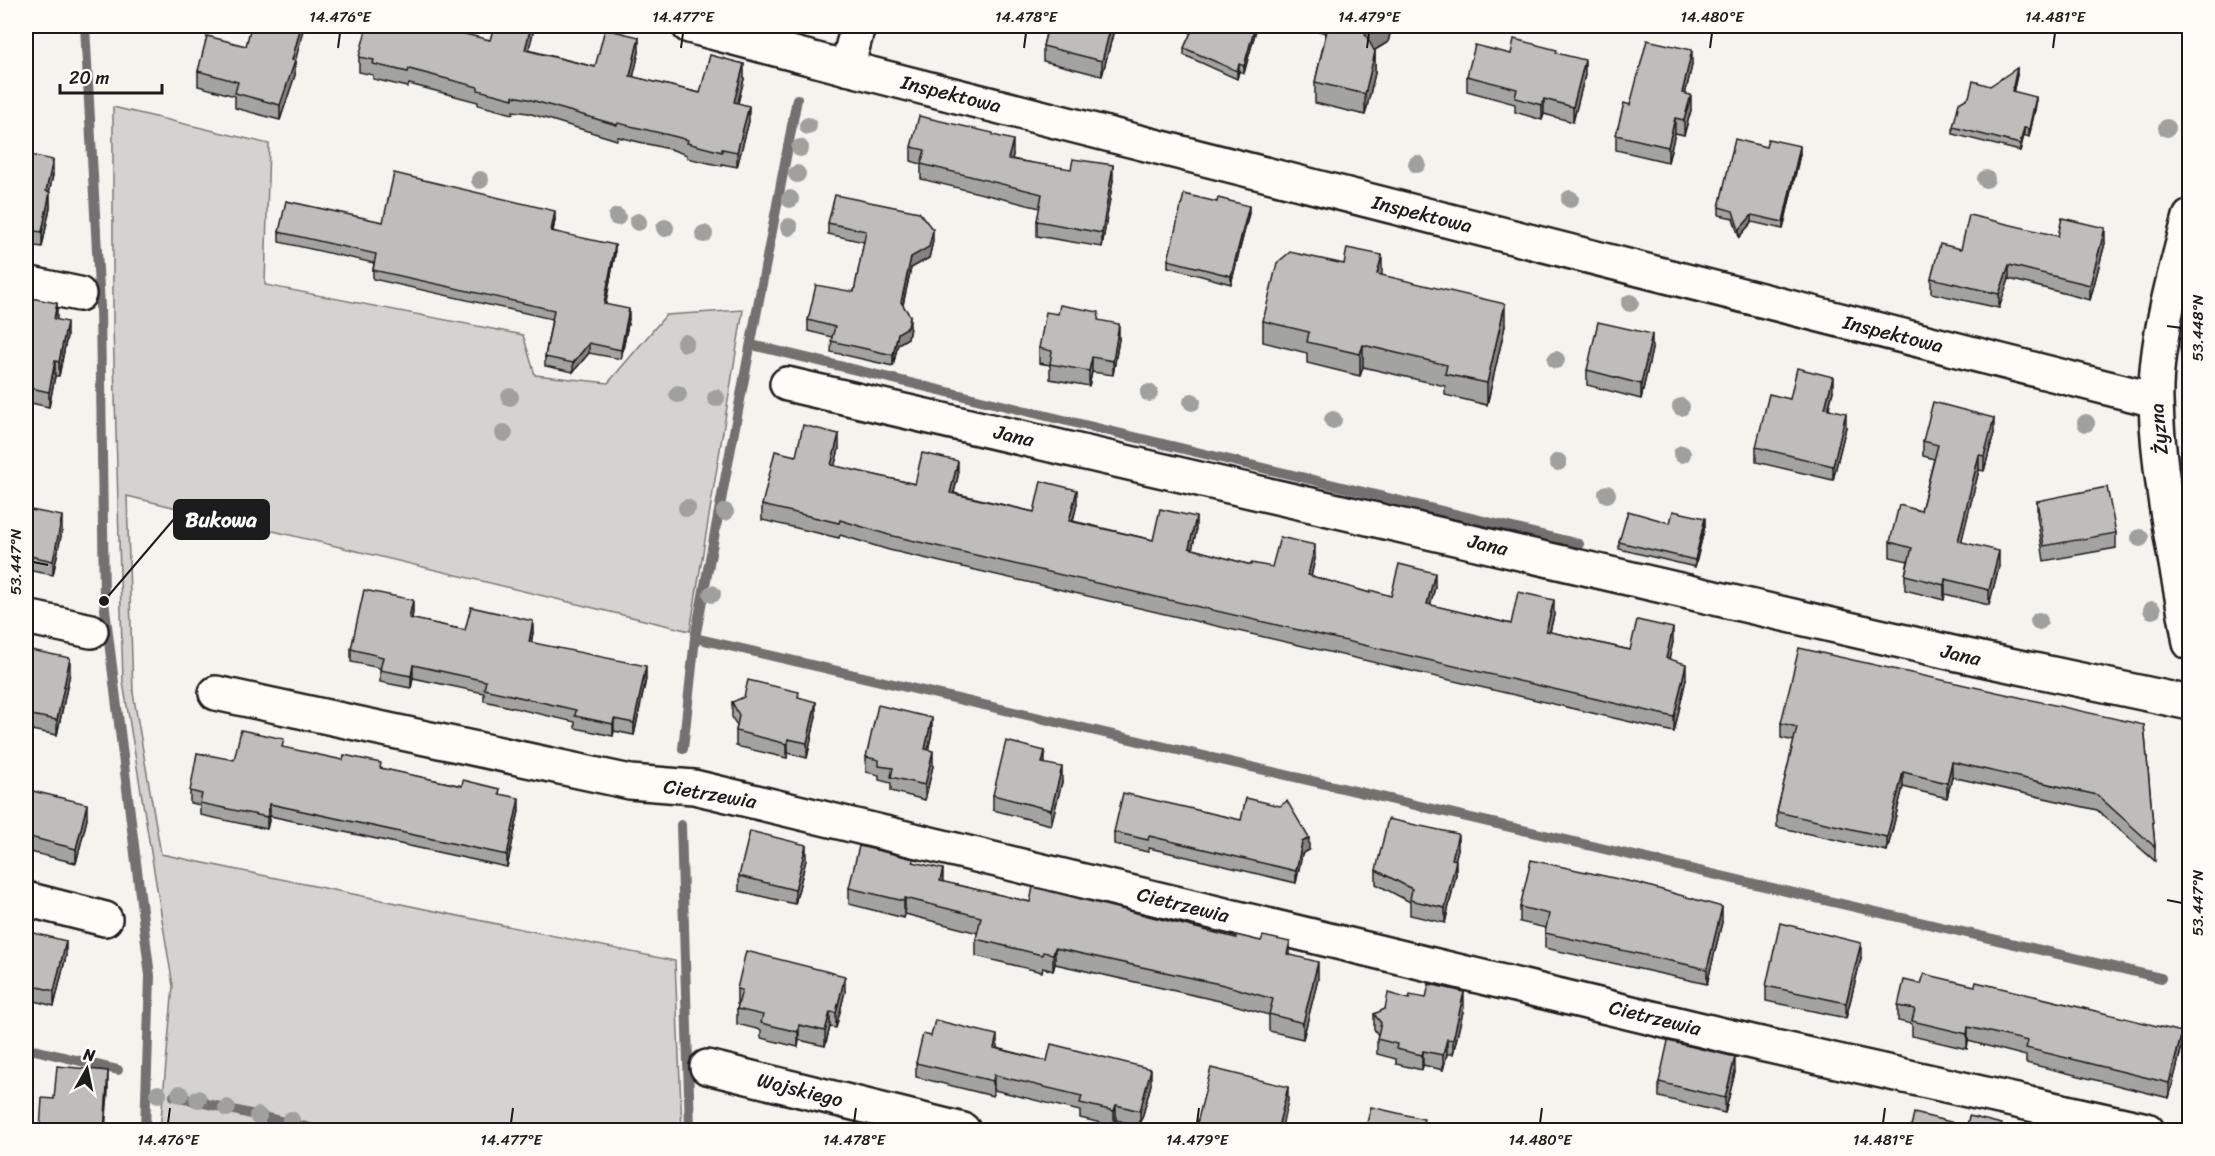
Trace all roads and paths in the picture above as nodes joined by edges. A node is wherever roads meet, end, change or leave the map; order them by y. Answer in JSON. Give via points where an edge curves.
{"nodes":[{"id":1,"x":689,"y":26,"type":"edge"},
{"id":2,"x":858,"y":26,"type":"edge"},
{"id":3,"x":847,"y":68,"type":"junction"},
{"id":4,"x":2190,"y":217,"type":"edge"},
{"id":5,"x":26,"y":283,"type":"edge"},
{"id":6,"x":79,"y":294,"type":"dead end"},
{"id":7,"x":787,"y":384,"type":"dead end"},
{"id":8,"x":2155,"y":400,"type":"junction"},
{"id":9,"x":26,"y":617,"type":"edge"},
{"id":10,"x":91,"y":631,"type":"dead end"},
{"id":11,"x":2190,"y":643,"type":"edge"},
{"id":12,"x":216,"y":693,"type":"dead end"},
{"id":13,"x":2190,"y":703,"type":"edge"},
{"id":14,"x":26,"y":899,"type":"edge"},
{"id":15,"x":105,"y":919,"type":"dead end"},
{"id":16,"x":707,"y":1067,"type":"dead end"},
{"id":17,"x":963,"y":1131,"type":"edge"},
{"id":18,"x":2147,"y":1131,"type":"edge"}],
"edges":[{"from":1,"to":3,"type":"street","name":"Inspektowa"},
{"from":2,"to":3,"type":"street"},
{"from":3,"to":8,"type":"street","name":"Inspektowa"},
{"from":4,"to":8,"type":"street","name":"Żyzna","via":[[2158,359]]},
{"from":5,"to":6,"type":"street"},
{"from":7,"to":13,"type":"street","name":"Jana","via":[[1942,651]]},
{"from":8,"to":11,"type":"street","name":"Żyzna"},
{"from":9,"to":10,"type":"street"},
{"from":12,"to":18,"type":"street","name":"Cietrzewia","via":[[630,782],[694,787],[1752,1042]]},
{"from":14,"to":15,"type":"street"},
{"from":16,"to":17,"type":"street","name":"Wojskiego"}]}
